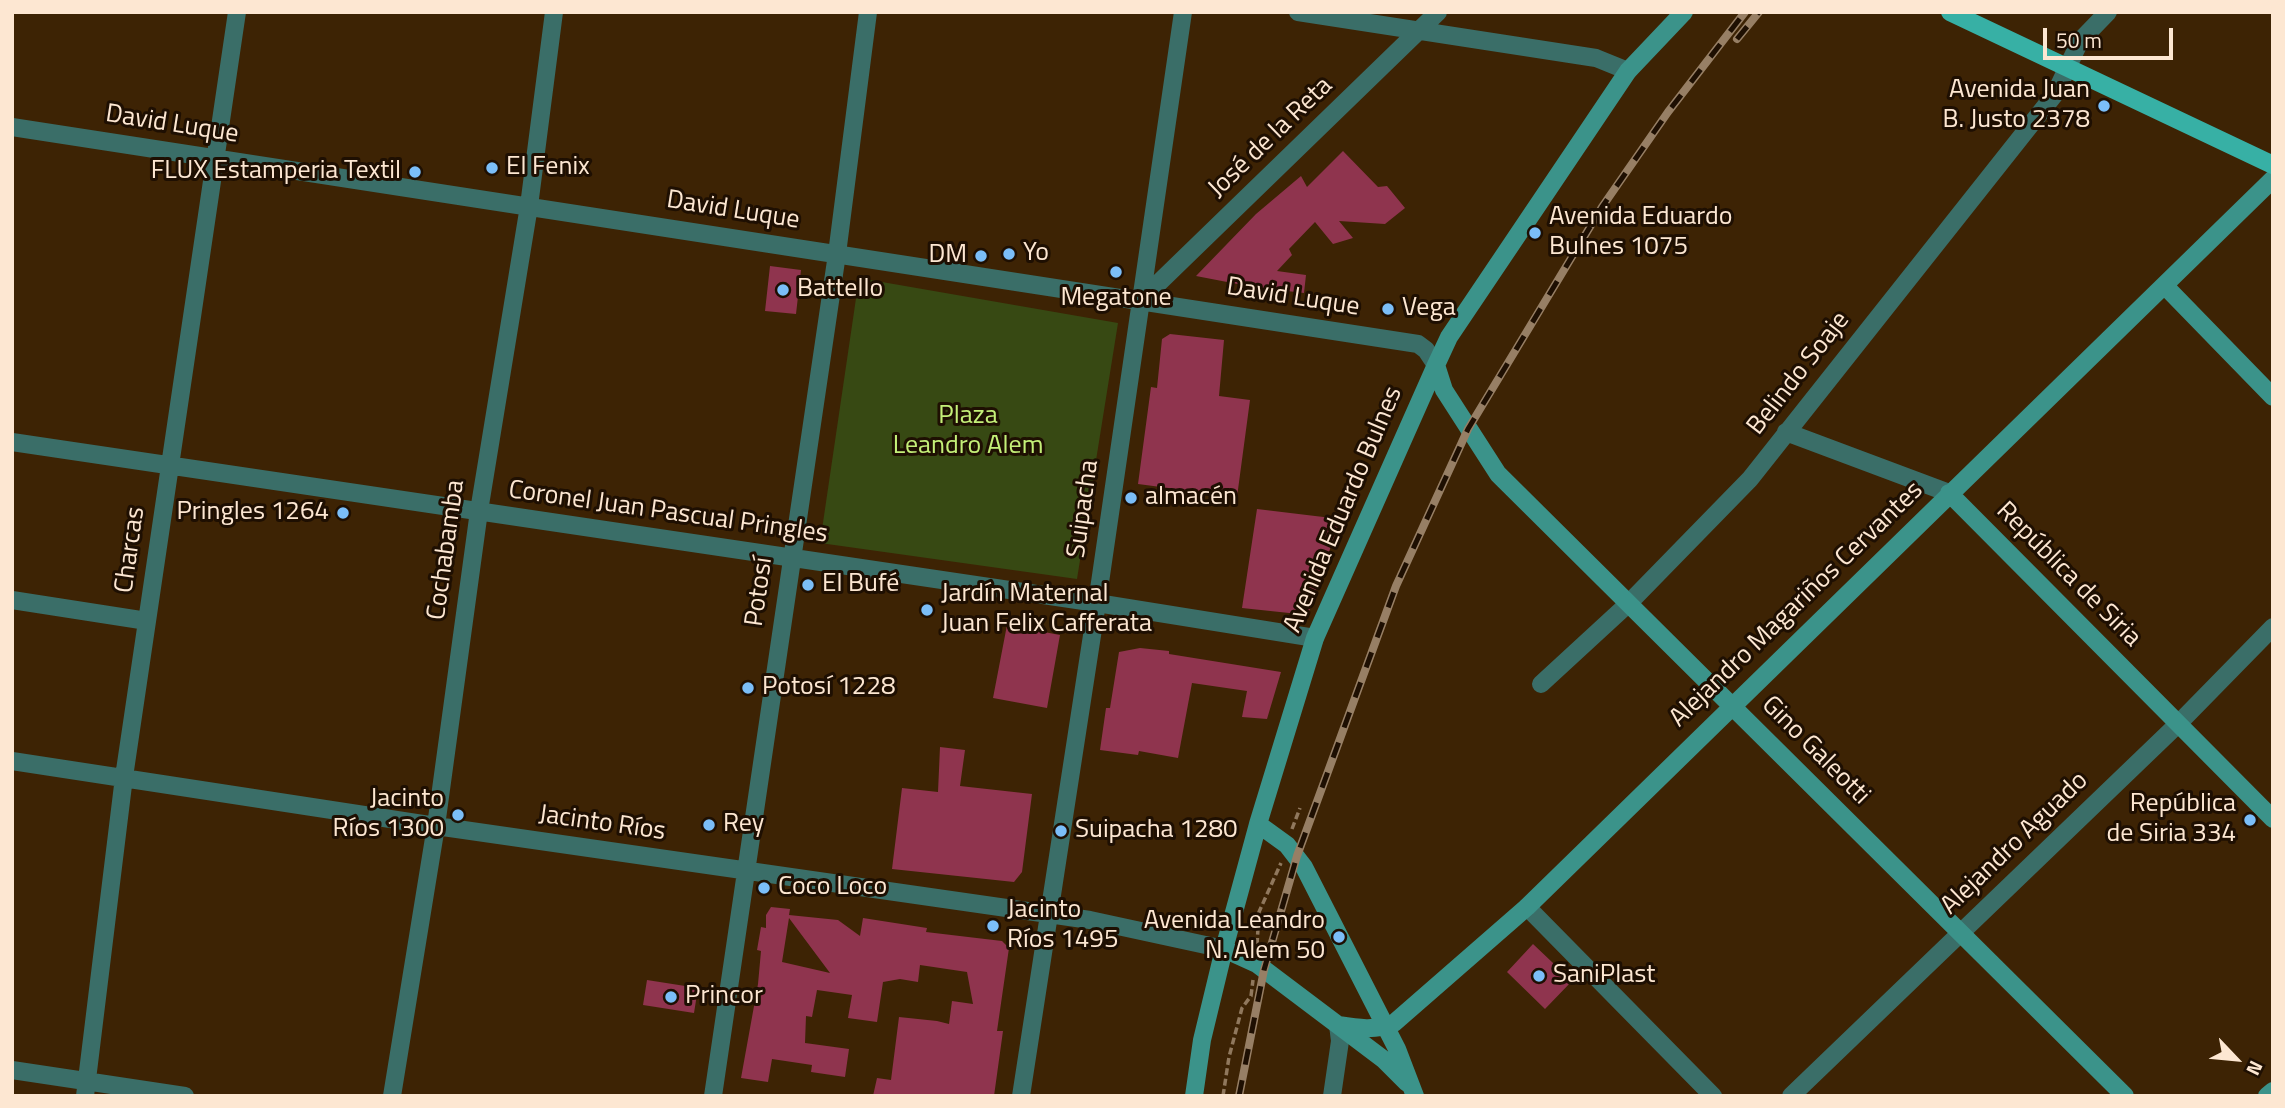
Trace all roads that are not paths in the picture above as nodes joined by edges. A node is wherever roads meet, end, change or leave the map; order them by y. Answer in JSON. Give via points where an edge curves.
{"nodes":[{"id":1,"x":237,"y":12,"type":"edge"},
{"id":2,"x":554,"y":12,"type":"edge"},
{"id":3,"x":868,"y":12,"type":"edge"},
{"id":4,"x":1183,"y":12,"type":"edge"},
{"id":5,"x":1297,"y":12,"type":"edge"},
{"id":6,"x":1438,"y":12,"type":"edge"},
{"id":7,"x":1684,"y":12,"type":"edge"},
{"id":8,"x":1950,"y":12,"type":"edge"},
{"id":9,"x":2108,"y":12,"type":"edge"},
{"id":10,"x":1420,"y":30,"type":"junction"},
{"id":11,"x":2068,"y":69,"type":"junction"},
{"id":12,"x":1628,"y":71,"type":"junction"},
{"id":13,"x":12,"y":127,"type":"edge"},
{"id":14,"x":215,"y":158,"type":"junction"},
{"id":15,"x":2273,"y":165,"type":"edge"},
{"id":16,"x":2273,"y":178,"type":"edge"},
{"id":17,"x":528,"y":206,"type":"junction"},
{"id":18,"x":837,"y":254,"type":"junction"},
{"id":19,"x":2165,"y":286,"type":"junction"},
{"id":20,"x":1140,"y":301,"type":"junction"},
{"id":21,"x":1436,"y":365,"type":"junction"},
{"id":22,"x":2273,"y":397,"type":"edge"},
{"id":23,"x":1786,"y":432,"type":"junction"},
{"id":24,"x":12,"y":442,"type":"edge"},
{"id":25,"x":170,"y":465,"type":"junction"},
{"id":26,"x":1949,"y":493,"type":"junction"},
{"id":27,"x":479,"y":511,"type":"junction"},
{"id":28,"x":792,"y":557,"type":"junction"},
{"id":29,"x":12,"y":600,"type":"edge"},
{"id":30,"x":1097,"y":603,"type":"junction"},
{"id":31,"x":1629,"y":603,"type":"junction"},
{"id":32,"x":147,"y":621,"type":"junction"},
{"id":33,"x":2273,"y":627,"type":"edge"},
{"id":34,"x":1315,"y":638,"type":"junction"},
{"id":35,"x":1541,"y":684,"type":"dead end"},
{"id":36,"x":1732,"y":705,"type":"junction"},
{"id":37,"x":2179,"y":723,"type":"junction"},
{"id":38,"x":12,"y":761,"type":"edge"},
{"id":39,"x":124,"y":777,"type":"junction"},
{"id":40,"x":2273,"y":819,"type":"edge"},
{"id":41,"x":1258,"y":824,"type":"junction"},
{"id":42,"x":436,"y":826,"type":"junction"},
{"id":43,"x":746,"y":871,"type":"junction"},
{"id":44,"x":1527,"y":907,"type":"junction"},
{"id":45,"x":1048,"y":915,"type":"junction"},
{"id":46,"x":1961,"y":933,"type":"junction"},
{"id":47,"x":1224,"y":949,"type":"junction"},
{"id":48,"x":1338,"y":1025,"type":"junction"},
{"id":49,"x":1386,"y":1027,"type":"junction"},
{"id":50,"x":12,"y":1070,"type":"edge"},
{"id":51,"x":85,"y":1088,"type":"edge"},
{"id":52,"x":1413,"y":1091,"type":"edge"},
{"id":53,"x":2273,"y":1091,"type":"edge"},
{"id":54,"x":185,"y":1096,"type":"edge"},
{"id":55,"x":392,"y":1096,"type":"edge"},
{"id":56,"x":713,"y":1096,"type":"edge"},
{"id":57,"x":1021,"y":1096,"type":"edge"},
{"id":58,"x":1194,"y":1096,"type":"edge"},
{"id":59,"x":1332,"y":1096,"type":"edge"},
{"id":60,"x":1713,"y":1096,"type":"edge"},
{"id":61,"x":1791,"y":1096,"type":"edge"},
{"id":62,"x":2125,"y":1096,"type":"edge"},
{"id":63,"x":2267,"y":1096,"type":"edge"}],
"edges":[{"from":1,"to":14,"type":"street","name":"Charcas"},
{"from":2,"to":17,"type":"street","name":"Cochabamba"},
{"from":3,"to":18,"type":"street","name":"Potosí"},
{"from":4,"to":20,"type":"street","name":"Suipacha"},
{"from":5,"to":10,"type":"street"},
{"from":6,"to":10,"type":"street","name":"José de la Reta"},
{"from":7,"to":12,"type":"main road","name":"Avenida Eduardo Bulnes"},
{"from":8,"to":11,"type":"main road"},
{"from":9,"to":11,"type":"street","name":"Belindo Soaje","via":[[2080,41]]},
{"from":10,"to":12,"type":"street","via":[[1596,58]]},
{"from":10,"to":20,"type":"street","name":"José de la Reta"},
{"from":11,"to":15,"type":"main road"},
{"from":11,"to":23,"type":"street","name":"Belindo Soaje","via":[[2054,94]]},
{"from":12,"to":21,"type":"main road","name":"Avenida Eduardo Bulnes","via":[[1449,337]]},
{"from":13,"to":14,"type":"street","name":"David Luque"},
{"from":14,"to":17,"type":"street","name":"David Luque"},
{"from":14,"to":25,"type":"street","name":"Charcas"},
{"from":16,"to":19,"type":"main road","name":"Alejandro Magariños Cervantes"},
{"from":17,"to":18,"type":"street","name":"David Luque"},
{"from":17,"to":27,"type":"street","name":"Cochabamba"},
{"from":18,"to":20,"type":"street","name":"David Luque"},
{"from":18,"to":28,"type":"street","name":"Potosí"},
{"from":19,"to":22,"type":"main road"},
{"from":19,"to":26,"type":"main road","name":"Alejandro Magariños Cervantes"},
{"from":20,"to":21,"type":"street","name":"David Luque","via":[[1418,344]]},
{"from":20,"to":30,"type":"street","name":"Suipacha"},
{"from":21,"to":31,"type":"main road","name":"Gino Galeotti","via":[[1444,390],[1498,474]]},
{"from":21,"to":34,"type":"main road","name":"Avenida Eduardo Bulnes"},
{"from":23,"to":26,"type":"street","name":"República de Siria"},
{"from":23,"to":31,"type":"street","name":"Belindo Soaje","via":[[1750,479]]},
{"from":24,"to":25,"type":"street","name":"Coronel Juan Pascual Pringles"},
{"from":25,"to":27,"type":"street","name":"Coronel Juan Pascual Pringles"},
{"from":25,"to":32,"type":"street","name":"Charcas"},
{"from":26,"to":36,"type":"main road","name":"Alejandro Magariños Cervantes"},
{"from":26,"to":37,"type":"main road","name":"República de Siria"},
{"from":27,"to":28,"type":"street","name":"Coronel Juan Pascual Pringles"},
{"from":27,"to":42,"type":"street","name":"Cochabamba"},
{"from":28,"to":30,"type":"street","name":"Coronel Juan Pascual Pringles"},
{"from":28,"to":43,"type":"street","name":"Potosí"},
{"from":29,"to":32,"type":"street"},
{"from":30,"to":34,"type":"street","name":"Coronel Juan Pascual Pringles"},
{"from":30,"to":45,"type":"street","name":"Suipacha"},
{"from":31,"to":35,"type":"street","name":"Belindo Soaje"},
{"from":31,"to":36,"type":"main road","name":"Gino Galeotti"},
{"from":32,"to":39,"type":"street","name":"Charcas"},
{"from":33,"to":37,"type":"street","name":"Alejandro Aguado"},
{"from":34,"to":41,"type":"main road","name":"Avenida Eduardo Bulnes"},
{"from":36,"to":44,"type":"main road","name":"Alejandro Magariños Cervantes"},
{"from":36,"to":46,"type":"main road","name":"Gino Galeotti"},
{"from":37,"to":40,"type":"main road","name":"República de Siria"},
{"from":37,"to":46,"type":"street","name":"Alejandro Aguado"},
{"from":38,"to":39,"type":"street","name":"Jacinto Ríos"},
{"from":39,"to":42,"type":"street","name":"Jacinto Ríos"},
{"from":39,"to":51,"type":"street","name":"Charcas"},
{"from":41,"to":47,"type":"main road","name":"Avenida Eduardo Bulnes"},
{"from":41,"to":49,"type":"main road","via":[[1297,856]]},
{"from":42,"to":43,"type":"street","name":"Jacinto Ríos"},
{"from":42,"to":55,"type":"street","name":"Cochabamba"},
{"from":43,"to":45,"type":"street","name":"Jacinto Ríos"},
{"from":43,"to":56,"type":"street","name":"Potosí"},
{"from":44,"to":49,"type":"main road","name":"Alejandro Magariños Cervantes"},
{"from":44,"to":60,"type":"street"},
{"from":45,"to":47,"type":"street","name":"Jacinto Ríos"},
{"from":45,"to":57,"type":"street","name":"Suipacha"},
{"from":46,"to":61,"type":"street","name":"Alejandro Aguado"},
{"from":46,"to":62,"type":"main road","name":"Gino Galeotti"},
{"from":47,"to":48,"type":"main road","via":[[1257,964]]},
{"from":47,"to":58,"type":"main road","name":"Avenida Eduardo Bulnes"},
{"from":48,"to":49,"type":"main road"},
{"from":48,"to":52,"type":"main road","via":[[1383,1059]]},
{"from":48,"to":59,"type":"street"},
{"from":49,"to":52,"type":"main road"},
{"from":50,"to":51,"type":"street"},
{"from":51,"to":54,"type":"street"},
{"from":53,"to":63,"type":"main road"}]}
